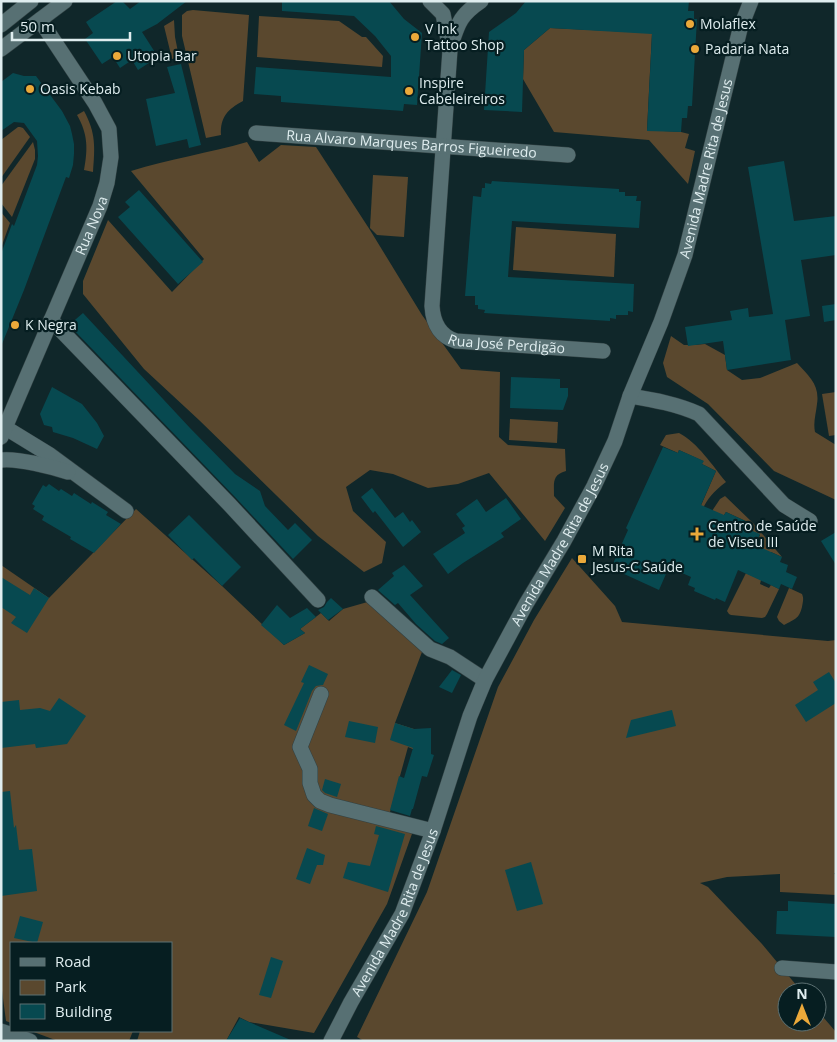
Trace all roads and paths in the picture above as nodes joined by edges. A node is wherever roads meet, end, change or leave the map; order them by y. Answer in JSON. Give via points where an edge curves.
{"nodes":[{"id":1,"x":65,"y":1,"type":"edge"},
{"id":2,"x":430,"y":1,"type":"edge"},
{"id":3,"x":481,"y":1,"type":"edge"},
{"id":4,"x":739,"y":1,"type":"edge"},
{"id":5,"x":751,"y":1,"type":"edge"},
{"id":6,"x":28,"y":2,"type":"edge"},
{"id":7,"x":40,"y":20,"type":"junction"},
{"id":8,"x":1,"y":24,"type":"edge"},
{"id":9,"x":740,"y":29,"type":"junction"},
{"id":10,"x":1,"y":49,"type":"edge"},
{"id":11,"x":450,"y":50,"type":"junction"},
{"id":12,"x":256,"y":133,"type":"dead end"},
{"id":13,"x":444,"y":146,"type":"junction"},
{"id":14,"x":568,"y":155,"type":"dead end"},
{"id":15,"x":51,"y":320,"type":"junction"},
{"id":16,"x":603,"y":351,"type":"dead end"},
{"id":17,"x":630,"y":396,"type":"junction"},
{"id":18,"x":3,"y":429,"type":"edge"},
{"id":19,"x":1,"y":460,"type":"edge"},
{"id":20,"x":79,"y":476,"type":"junction"},
{"id":21,"x":126,"y":511,"type":"dead end"},
{"id":22,"x":810,"y":520,"type":"dead end"},
{"id":23,"x":372,"y":597,"type":"dead end"},
{"id":24,"x":318,"y":600,"type":"dead end"},
{"id":25,"x":485,"y":680,"type":"junction"},
{"id":26,"x":321,"y":694,"type":"dead end"},
{"id":27,"x":433,"y":831,"type":"junction"},
{"id":28,"x":782,"y":968,"type":"dead end"},
{"id":29,"x":836,"y":972,"type":"edge"},
{"id":30,"x":1,"y":1031,"type":"edge"},
{"id":31,"x":30,"y":1041,"type":"edge"},
{"id":32,"x":331,"y":1041,"type":"edge"}],
"edges":[{"from":1,"to":7,"type":"street"},
{"from":2,"to":11,"type":"street","via":[[443,14]]},
{"from":3,"to":11,"type":"street","via":[[462,16]]},
{"from":4,"to":9,"type":"street","name":"Avenida Madre Rita de Jesus"},
{"from":5,"to":9,"type":"street","name":"Avenida Madre Rita de Jesus"},
{"from":6,"to":8,"type":"street"},
{"from":7,"to":10,"type":"street"},
{"from":7,"to":15,"type":"street","name":"Rua Nova","via":[[96,102],[109,129],[110,157],[100,206]]},
{"from":9,"to":17,"type":"street","name":"Avenida Madre Rita de Jesus","via":[[685,255]]},
{"from":11,"to":13,"type":"street"},
{"from":12,"to":13,"type":"street","name":"Rua Alvaro Marques Barros Figueiredo"},
{"from":13,"to":14,"type":"street","name":"Rua Alvaro Marques Barros Figueiredo"},
{"from":13,"to":16,"type":"street","name":"Rua José Perdigão","via":[[432,306],[438,328],[446,337],[456,341]]},
{"from":15,"to":18,"type":"street","name":"Rua Nova"},
{"from":15,"to":24,"type":"street"},
{"from":17,"to":22,"type":"street","via":[[660,401],[699,414],[784,505]]},
{"from":17,"to":25,"type":"street","name":"Avenida Madre Rita de Jesus","via":[[615,441],[594,486]]},
{"from":18,"to":20,"type":"street","via":[[50,455]]},
{"from":19,"to":20,"type":"street","via":[[38,465]]},
{"from":20,"to":21,"type":"street"},
{"from":23,"to":25,"type":"street","via":[[430,649],[450,657]]},
{"from":25,"to":27,"type":"street","name":"Avenida Madre Rita de Jesus"},
{"from":26,"to":27,"type":"street","via":[[300,747],[310,769],[314,795],[330,805]]},
{"from":27,"to":32,"type":"street","name":"Avenida Madre Rita de Jesus","via":[[402,914]]},
{"from":28,"to":29,"type":"street"},
{"from":30,"to":31,"type":"street"}]}
